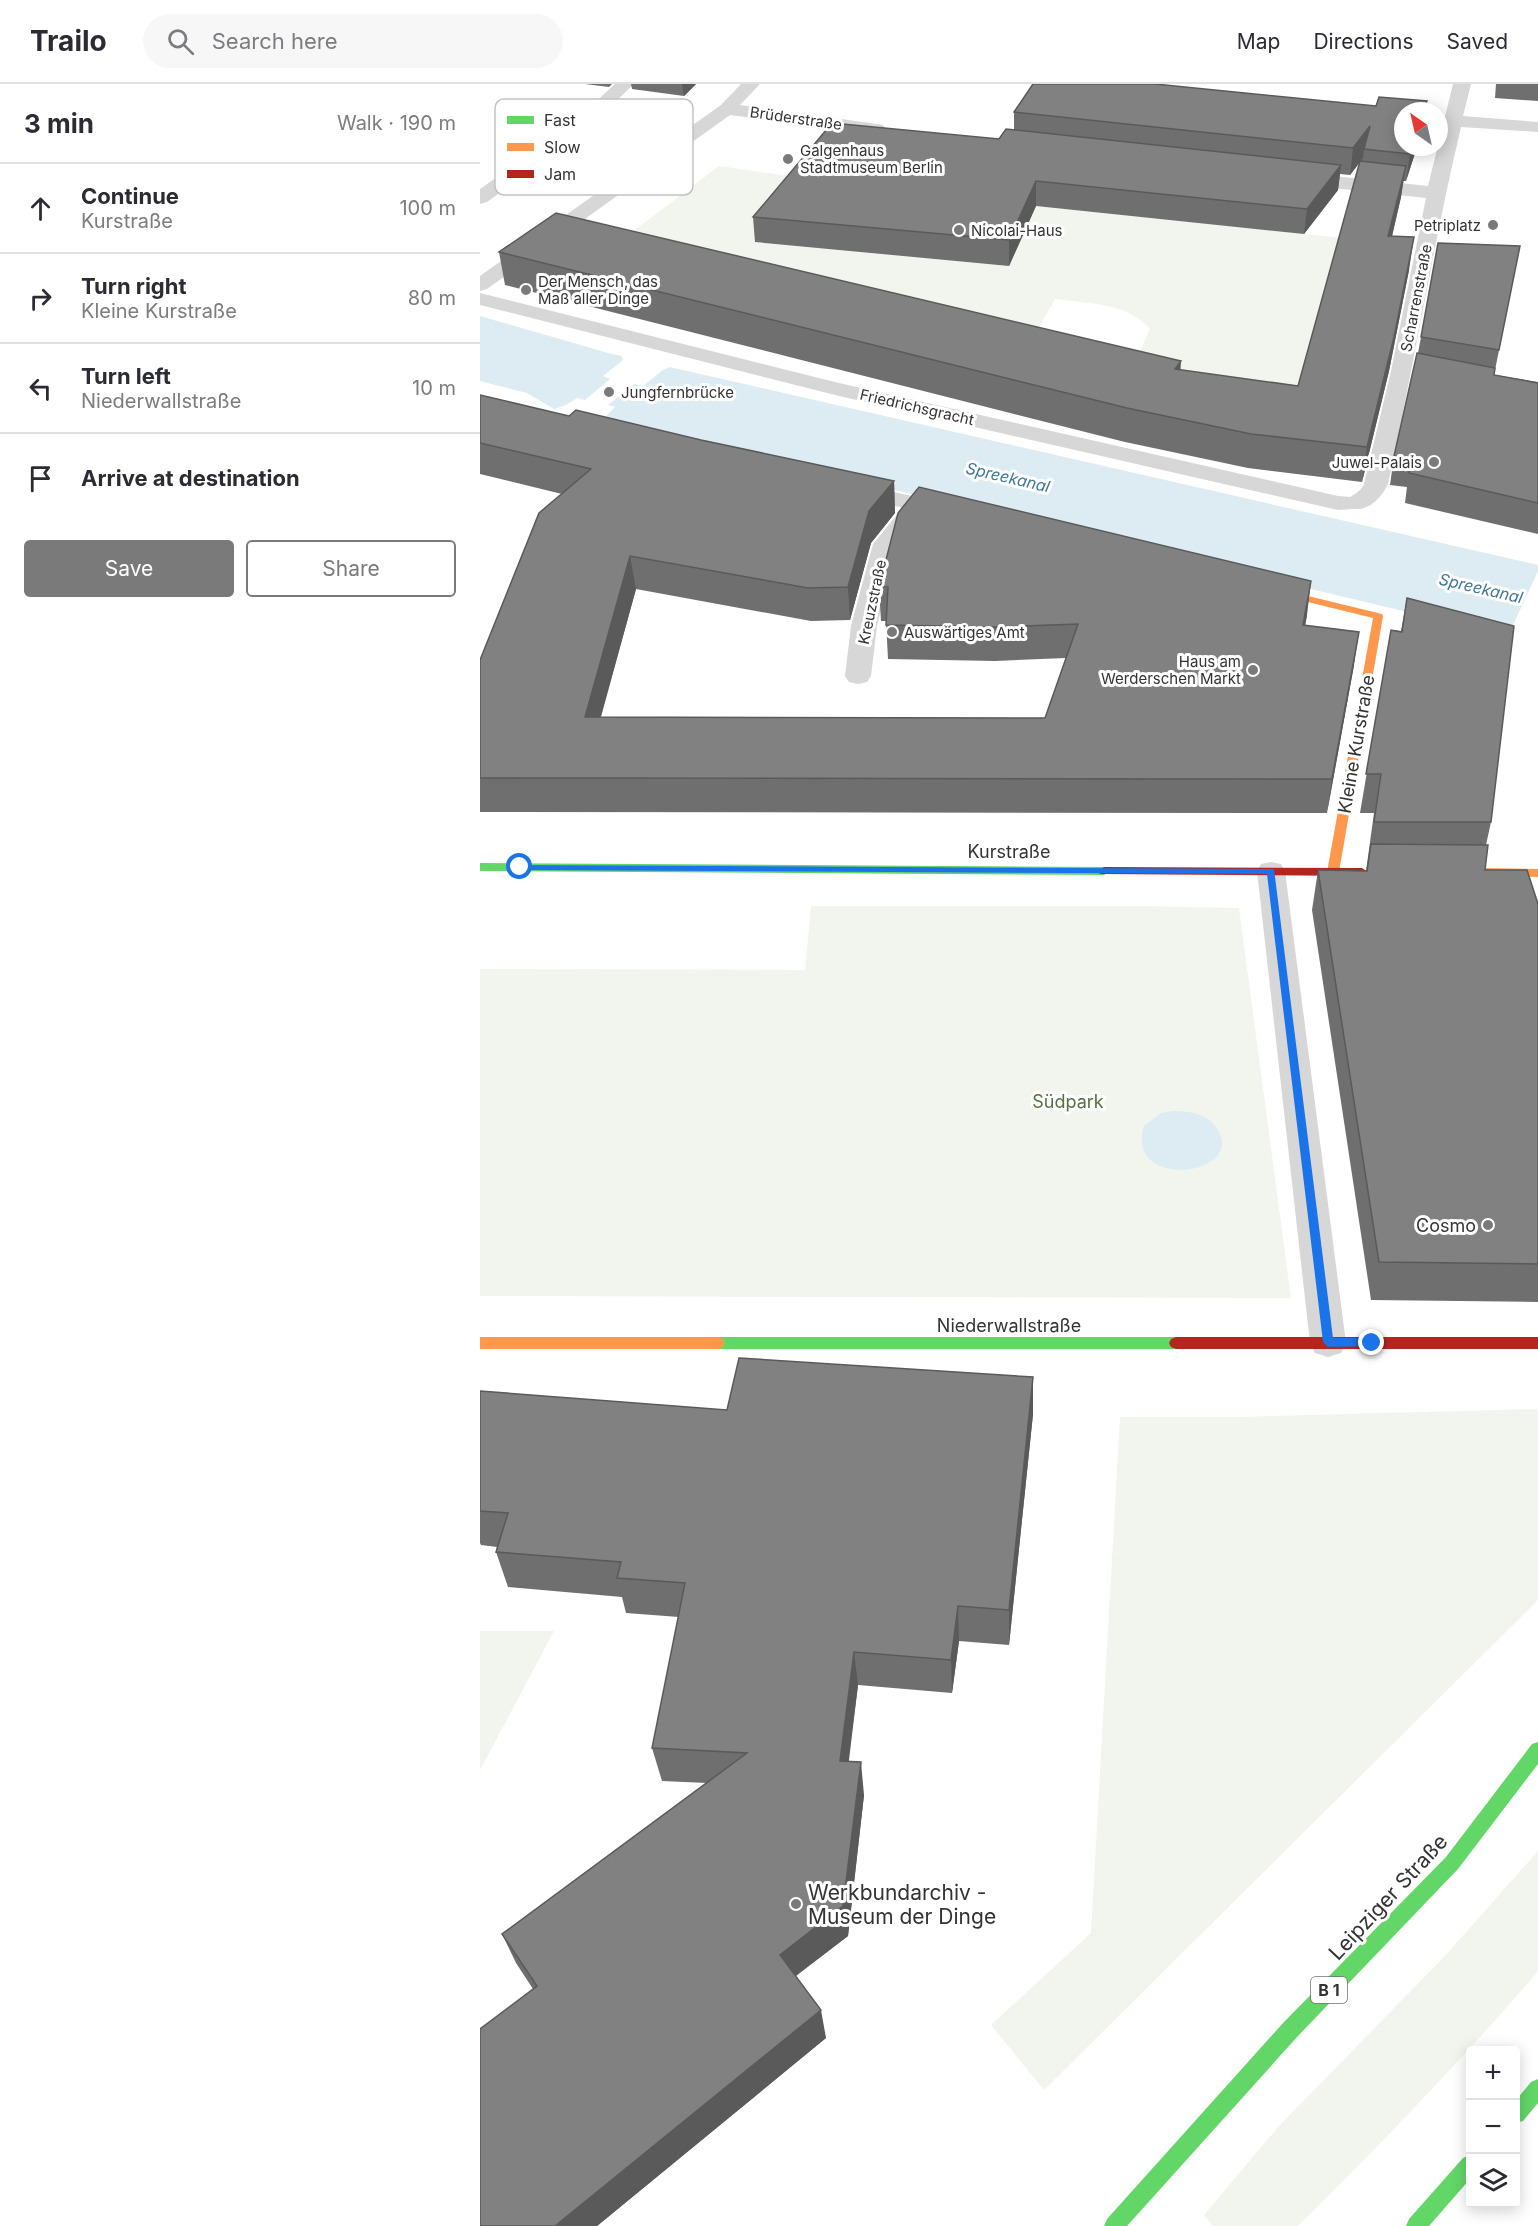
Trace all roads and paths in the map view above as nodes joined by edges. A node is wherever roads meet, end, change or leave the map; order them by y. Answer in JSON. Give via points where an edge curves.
{"nodes":[{"id":1,"x":625,"y":84,"type":"edge"},
{"id":2,"x":752,"y":84,"type":"edge"},
{"id":3,"x":1462,"y":84,"type":"edge"},
{"id":4,"x":609,"y":99,"type":"edge"},
{"id":5,"x":727,"y":109,"type":"junction"},
{"id":6,"x":1454,"y":121,"type":"junction"},
{"id":7,"x":1538,"y":127,"type":"edge"},
{"id":8,"x":898,"y":132,"type":"edge"},
{"id":9,"x":693,"y":133,"type":"edge"},
{"id":10,"x":1281,"y":176,"type":"edge"},
{"id":11,"x":495,"y":187,"type":"edge"},
{"id":12,"x":1436,"y":193,"type":"junction"},
{"id":13,"x":606,"y":195,"type":"edge"},
{"id":14,"x":480,"y":198,"type":"edge"},
{"id":15,"x":480,"y":285,"type":"edge"},
{"id":16,"x":480,"y":299,"type":"edge"},
{"id":17,"x":1402,"y":371,"type":"junction"},
{"id":18,"x":1425,"y":375,"type":"edge"},
{"id":19,"x":834,"y":486,"type":"edge"},
{"id":20,"x":1356,"y":503,"type":"joint"},
{"id":21,"x":1252,"y":585,"type":"edge"},
{"id":22,"x":858,"y":676,"type":"dead end"},
{"id":23,"x":480,"y":867,"type":"edge"},
{"id":24,"x":1271,"y":871,"type":"junction"},
{"id":25,"x":1333,"y":872,"type":"junction"},
{"id":26,"x":1374,"y":872,"type":"edge"},
{"id":27,"x":1474,"y":872,"type":"edge"},
{"id":28,"x":1538,"y":873,"type":"edge"},
{"id":29,"x":1328,"y":1342,"type":"junction"},
{"id":30,"x":480,"y":1343,"type":"edge"},
{"id":31,"x":1538,"y":1343,"type":"edge"},
{"id":32,"x":1538,"y":1750,"type":"edge"},
{"id":33,"x":1538,"y":2089,"type":"edge"},
{"id":34,"x":1520,"y":2109,"type":"edge"},
{"id":35,"x":1466,"y":2170,"type":"edge"},
{"id":36,"x":1114,"y":2226,"type":"edge"},
{"id":37,"x":1416,"y":2226,"type":"edge"}],
"edges":[{"from":1,"to":4,"type":"street"},
{"from":2,"to":5,"type":"street"},
{"from":3,"to":6,"type":"street","name":"Scharrenstraße"},
{"from":5,"to":8,"type":"street","name":"Brüderstraße"},
{"from":5,"to":9,"type":"street"},
{"from":6,"to":7,"type":"street"},
{"from":6,"to":12,"type":"street","name":"Scharrenstraße"},
{"from":10,"to":12,"type":"street"},
{"from":11,"to":14,"type":"street"},
{"from":12,"to":17,"type":"street","name":"Scharrenstraße"},
{"from":13,"to":15,"type":"street"},
{"from":16,"to":20,"type":"street","name":"Friedrichsgracht","via":[[839,389],[1338,503]]},
{"from":17,"to":18,"type":"street"},
{"from":17,"to":20,"type":"street","name":"Scharrenstraße","via":[[1376,484],[1371,495]]},
{"from":19,"to":22,"type":"street","name":"Kreuzstraße","via":[[924,506],[885,544],[864,626]]},
{"from":21,"to":25,"type":"street","name":"Kleine Kurstraße","via":[[1378,616]]},
{"from":23,"to":24,"type":"street","name":"Kurstraße"},
{"from":24,"to":25,"type":"street","name":"Kurstraße"},
{"from":24,"to":29,"type":"street"},
{"from":25,"to":26,"type":"street","name":"Kurstraße"},
{"from":27,"to":28,"type":"street"},
{"from":29,"to":30,"type":"street","name":"Niederwallstraße"},
{"from":29,"to":31,"type":"street","name":"Niederwallstraße"},
{"from":32,"to":36,"type":"street","name":"Leipziger Straße","number":"B 1","via":[[1452,1863],[1291,2030]]},
{"from":33,"to":34,"type":"street"},
{"from":35,"to":37,"type":"street"}]}
